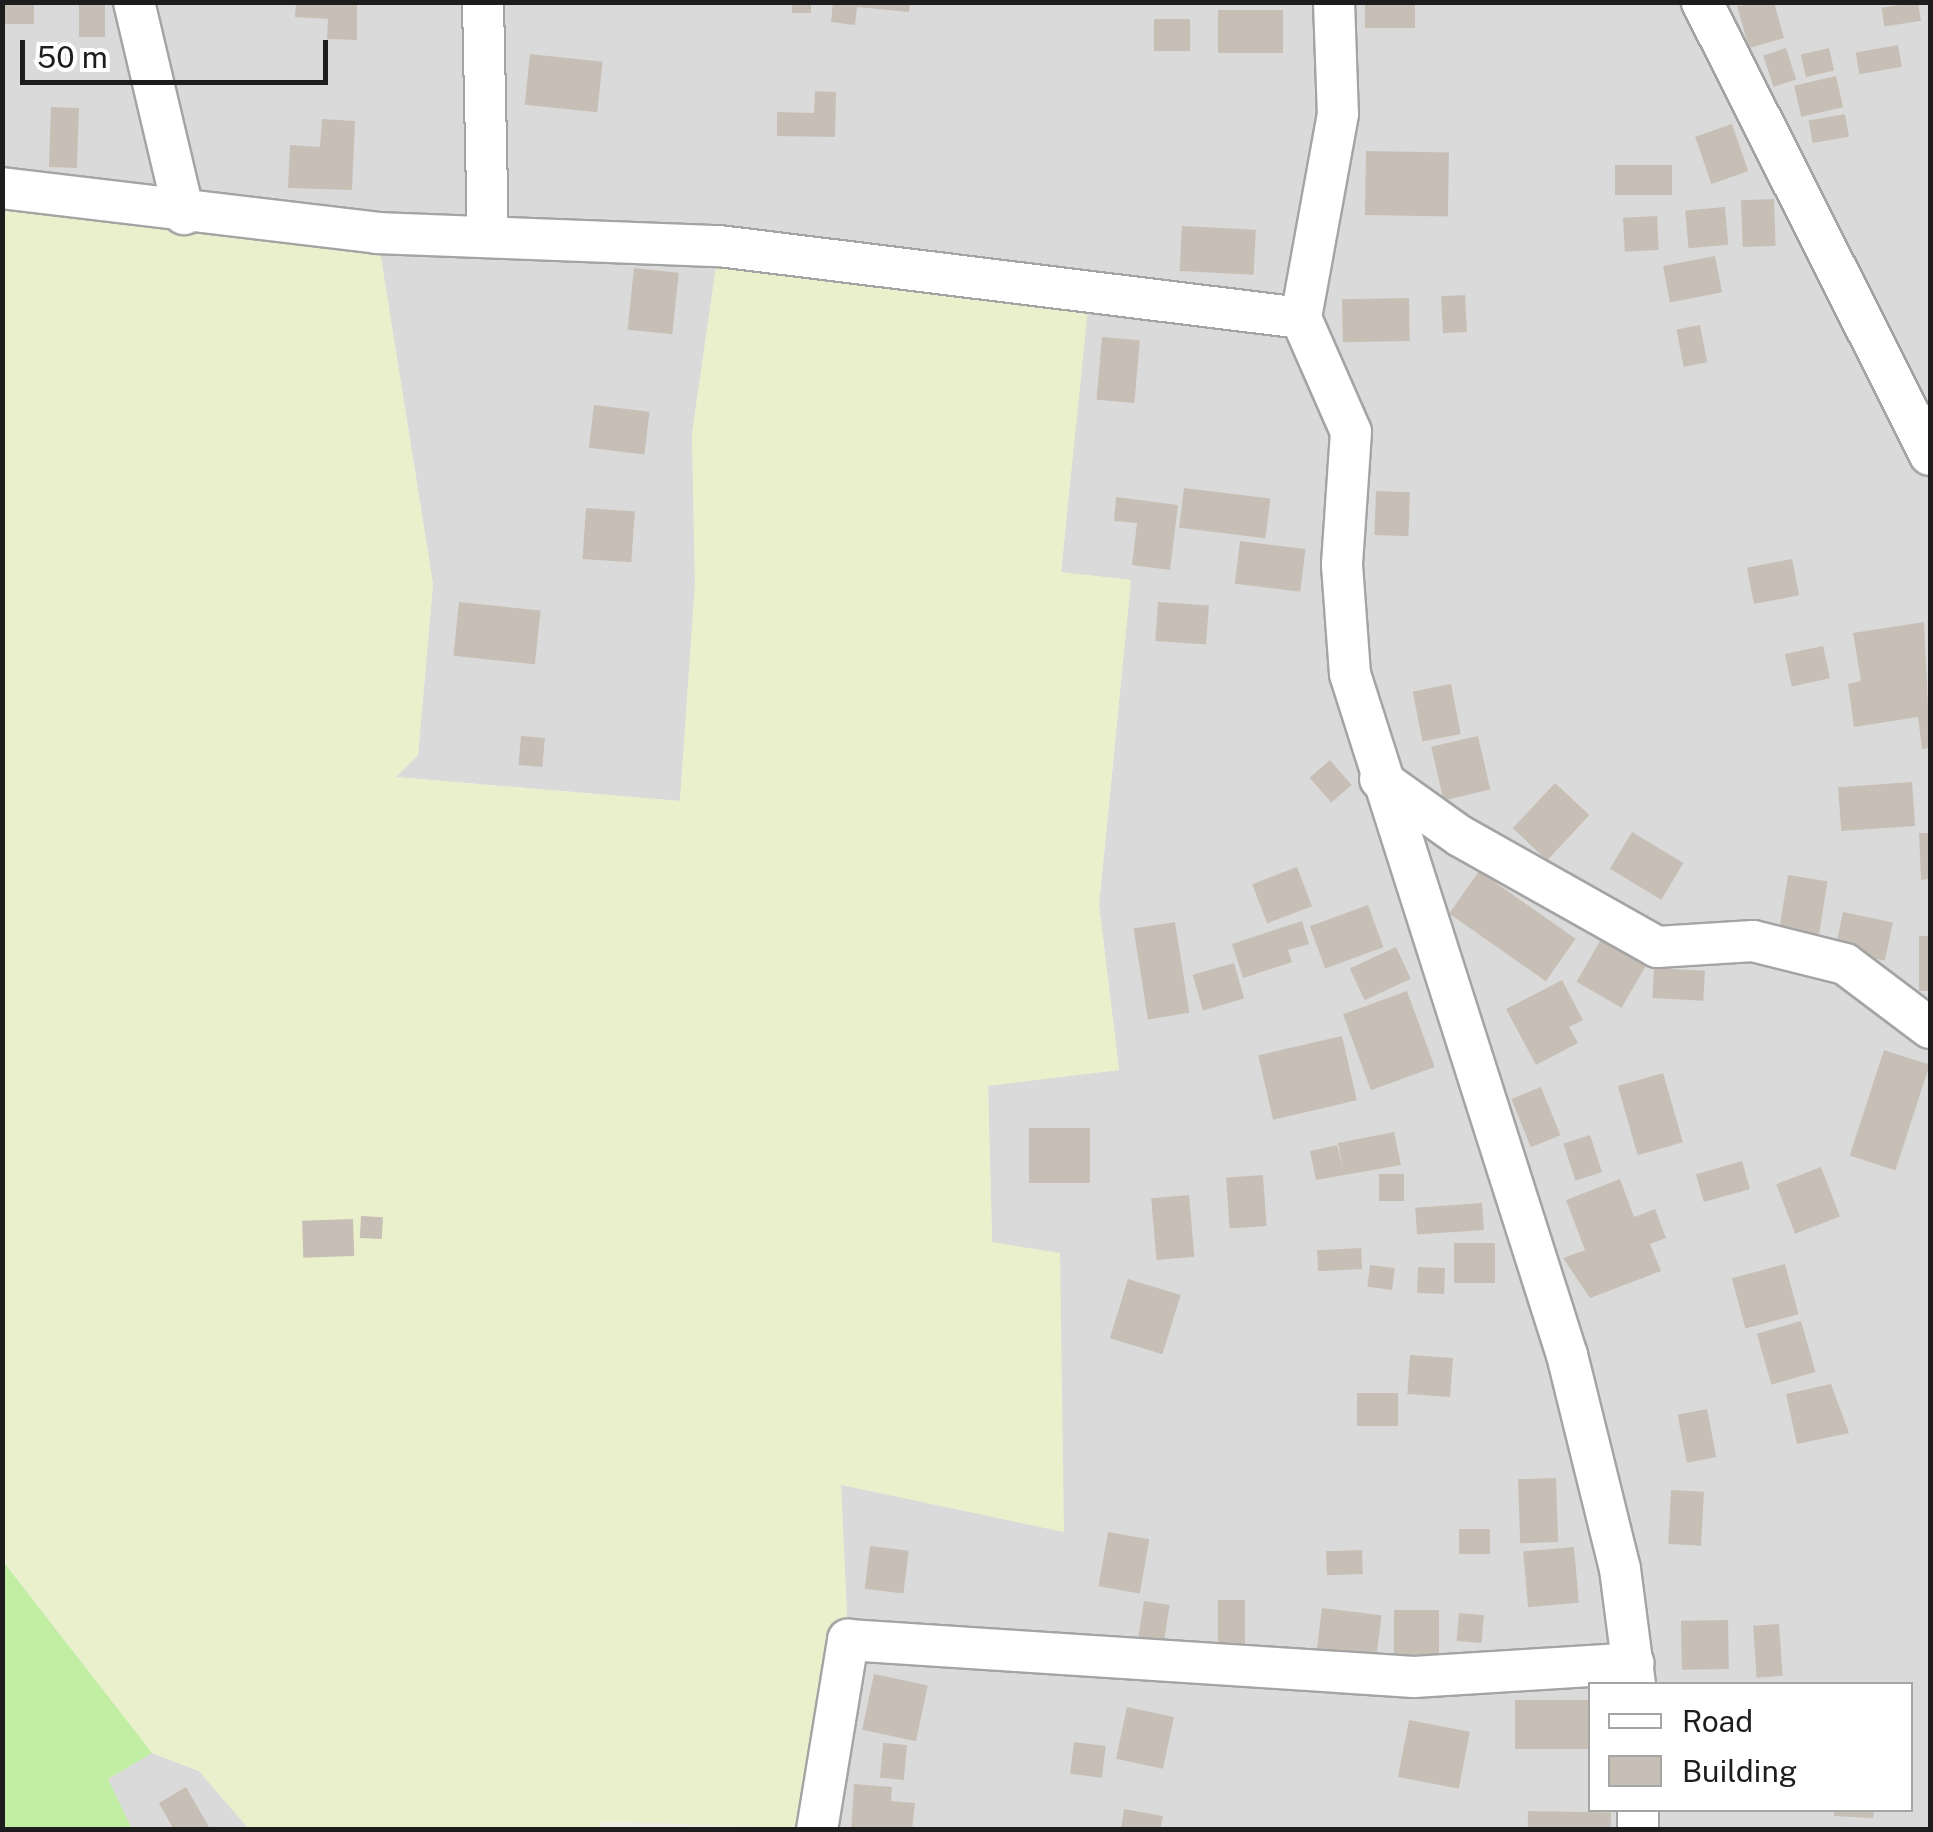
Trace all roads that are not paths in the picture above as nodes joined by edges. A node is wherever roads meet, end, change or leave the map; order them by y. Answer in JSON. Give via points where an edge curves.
{"nodes":[{"id":1,"x":134,"y":2,"type":"edge"},
{"id":2,"x":483,"y":2,"type":"edge"},
{"id":3,"x":1334,"y":2,"type":"edge"},
{"id":4,"x":1702,"y":2,"type":"edge"},
{"id":5,"x":2,"y":188,"type":"edge"},
{"id":6,"x":184,"y":214,"type":"junction"},
{"id":7,"x":488,"y":238,"type":"junction"},
{"id":8,"x":1301,"y":318,"type":"junction"},
{"id":9,"x":1930,"y":455,"type":"edge"},
{"id":10,"x":1380,"y":779,"type":"junction"},
{"id":11,"x":1930,"y":1028,"type":"edge"},
{"id":12,"x":1634,"y":1674,"type":"edge"},
{"id":13,"x":817,"y":1830,"type":"edge"}],
"edges":[{"from":1,"to":6,"type":"street"},
{"from":2,"to":7,"type":"street"},
{"from":3,"to":8,"type":"street","via":[[1338,114]]},
{"from":4,"to":9,"type":"street"},
{"from":5,"to":6,"type":"street"},
{"from":6,"to":7,"type":"street"},
{"from":7,"to":8,"type":"street","via":[[719,246]]},
{"from":8,"to":10,"type":"street","via":[[1351,432],[1342,565],[1350,674]]},
{"from":10,"to":11,"type":"street","via":[[1460,836],[1657,947],[1753,941],[1846,964]]},
{"from":10,"to":12,"type":"street","via":[[1566,1355]]},
{"from":12,"to":13,"type":"street","via":[[1414,1678],[848,1640]]}]}
